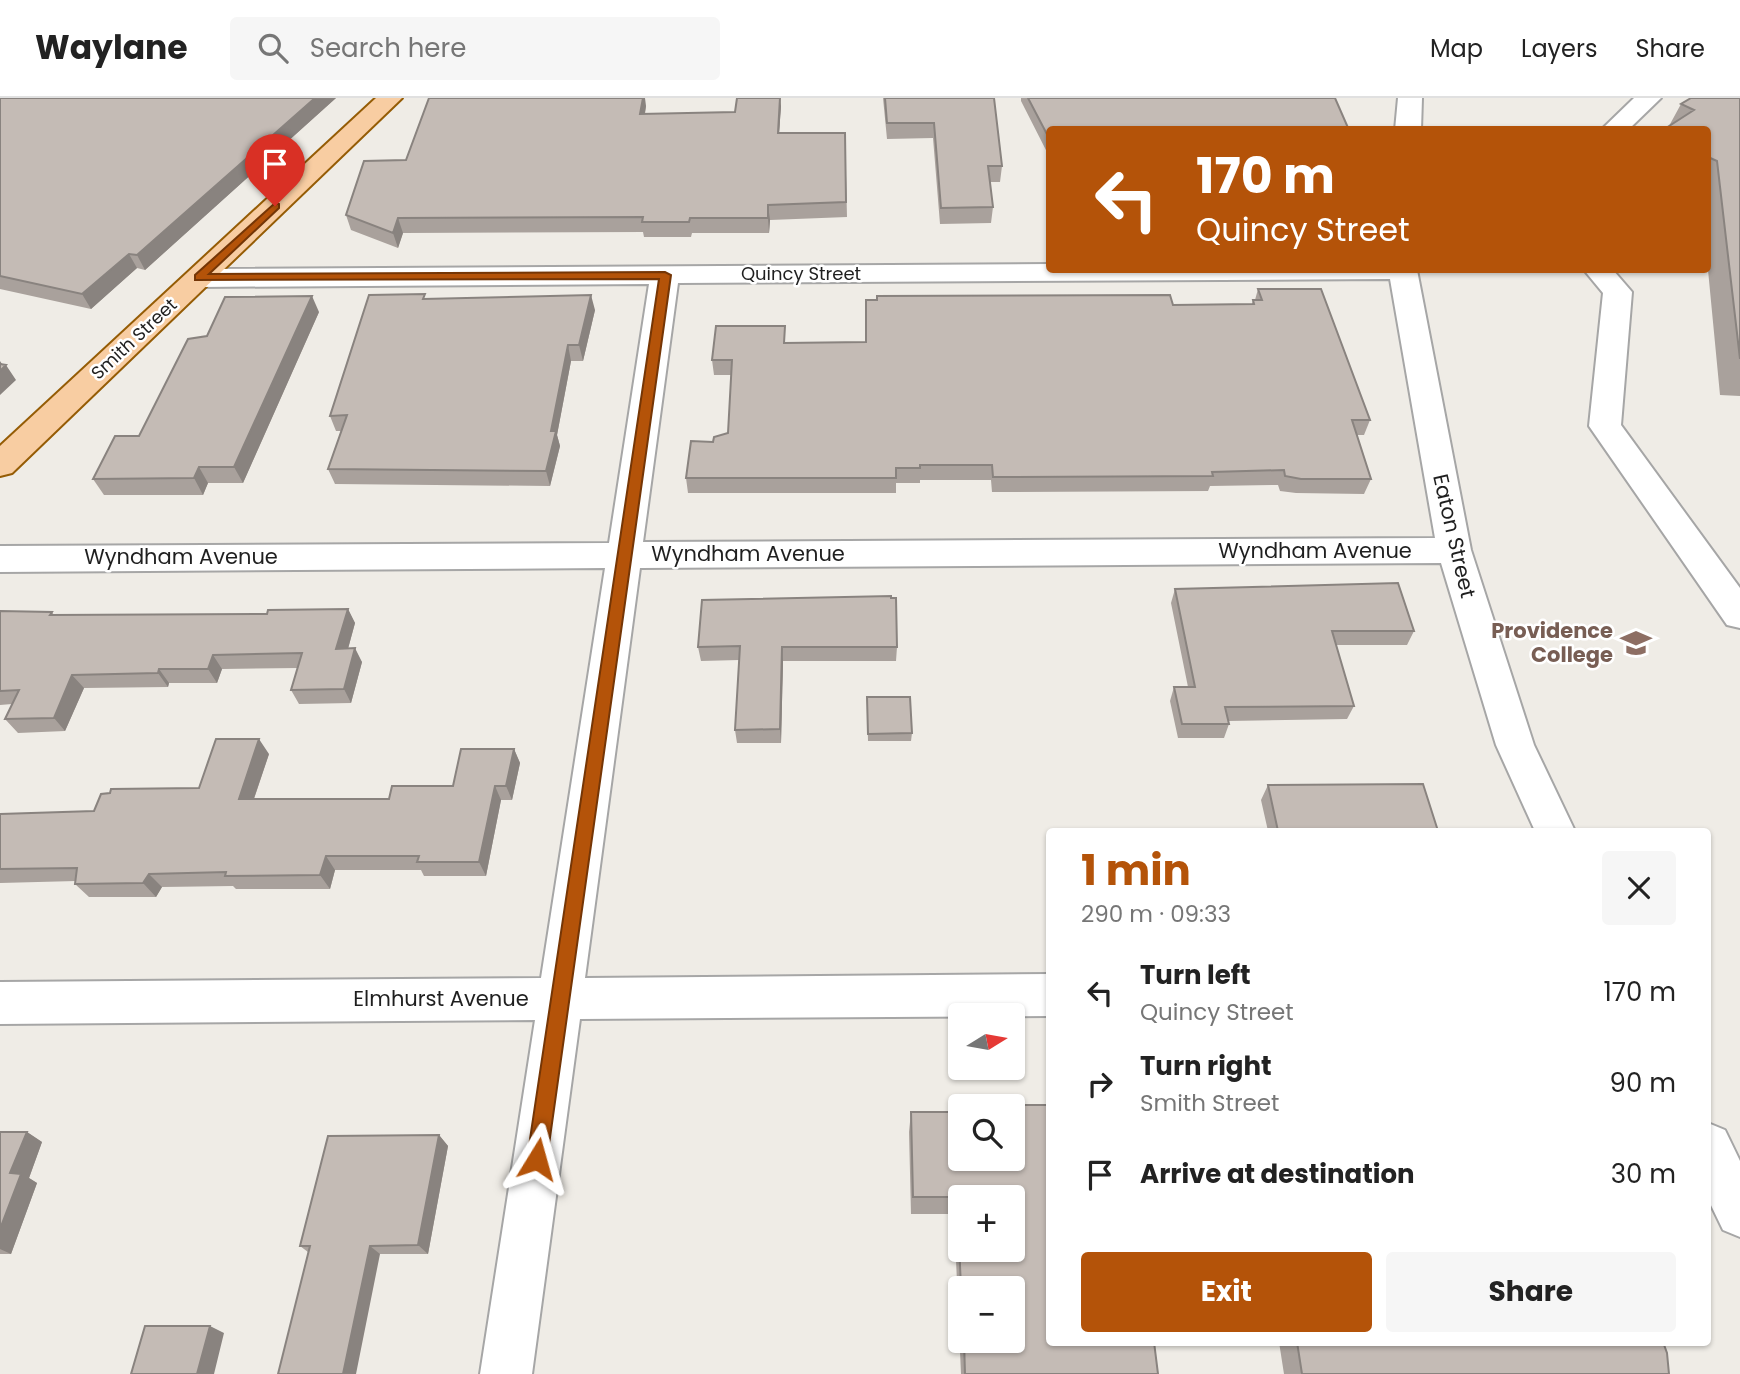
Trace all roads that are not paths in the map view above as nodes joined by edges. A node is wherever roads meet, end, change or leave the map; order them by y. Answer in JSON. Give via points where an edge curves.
{"nodes":[{"id":1,"x":390,"y":98,"type":"edge"},
{"id":2,"x":1410,"y":98,"type":"edge"},
{"id":3,"x":1649,"y":98,"type":"edge"},
{"id":4,"x":1408,"y":126,"type":"edge"},
{"id":5,"x":1618,"y":126,"type":"edge"},
{"id":6,"x":1046,"y":272,"type":"edge"},
{"id":7,"x":1404,"y":273,"type":"edge"},
{"id":8,"x":1601,"y":273,"type":"edge"},
{"id":9,"x":665,"y":275,"type":"junction"},
{"id":10,"x":199,"y":278,"type":"junction"},
{"id":11,"x":0,"y":465,"type":"edge"},
{"id":12,"x":1454,"y":550,"type":"junction"},
{"id":13,"x":625,"y":555,"type":"junction"},
{"id":14,"x":0,"y":558,"type":"edge"},
{"id":15,"x":1740,"y":615,"type":"edge"},
{"id":16,"x":1554,"y":828,"type":"edge"},
{"id":17,"x":1046,"y":995,"type":"edge"},
{"id":18,"x":561,"y":998,"type":"junction"},
{"id":19,"x":0,"y":1003,"type":"edge"},
{"id":20,"x":1711,"y":1153,"type":"edge"},
{"id":21,"x":1740,"y":1213,"type":"edge"},
{"id":22,"x":506,"y":1374,"type":"edge"}],
"edges":[{"from":1,"to":10,"type":"main road","name":"Smith Street"},
{"from":2,"to":4,"type":"street"},
{"from":3,"to":5,"type":"street"},
{"from":6,"to":9,"type":"street","name":"Quincy Street"},
{"from":7,"to":12,"type":"street","name":"Eaton Street"},
{"from":8,"to":15,"type":"street","via":[[1618,292],[1605,426]]},
{"from":9,"to":10,"type":"street","name":"Quincy Street"},
{"from":9,"to":13,"type":"street"},
{"from":10,"to":11,"type":"main road","name":"Smith Street"},
{"from":12,"to":13,"type":"street","name":"Wyndham Avenue"},
{"from":12,"to":16,"type":"street","name":"Eaton Street","via":[[1515,745]]},
{"from":13,"to":14,"type":"street","name":"Wyndham Avenue"},
{"from":13,"to":18,"type":"street"},
{"from":17,"to":18,"type":"street","name":"Elmhurst Avenue"},
{"from":18,"to":19,"type":"street","name":"Elmhurst Avenue"},
{"from":18,"to":22,"type":"street"},
{"from":20,"to":21,"type":"street"}]}
